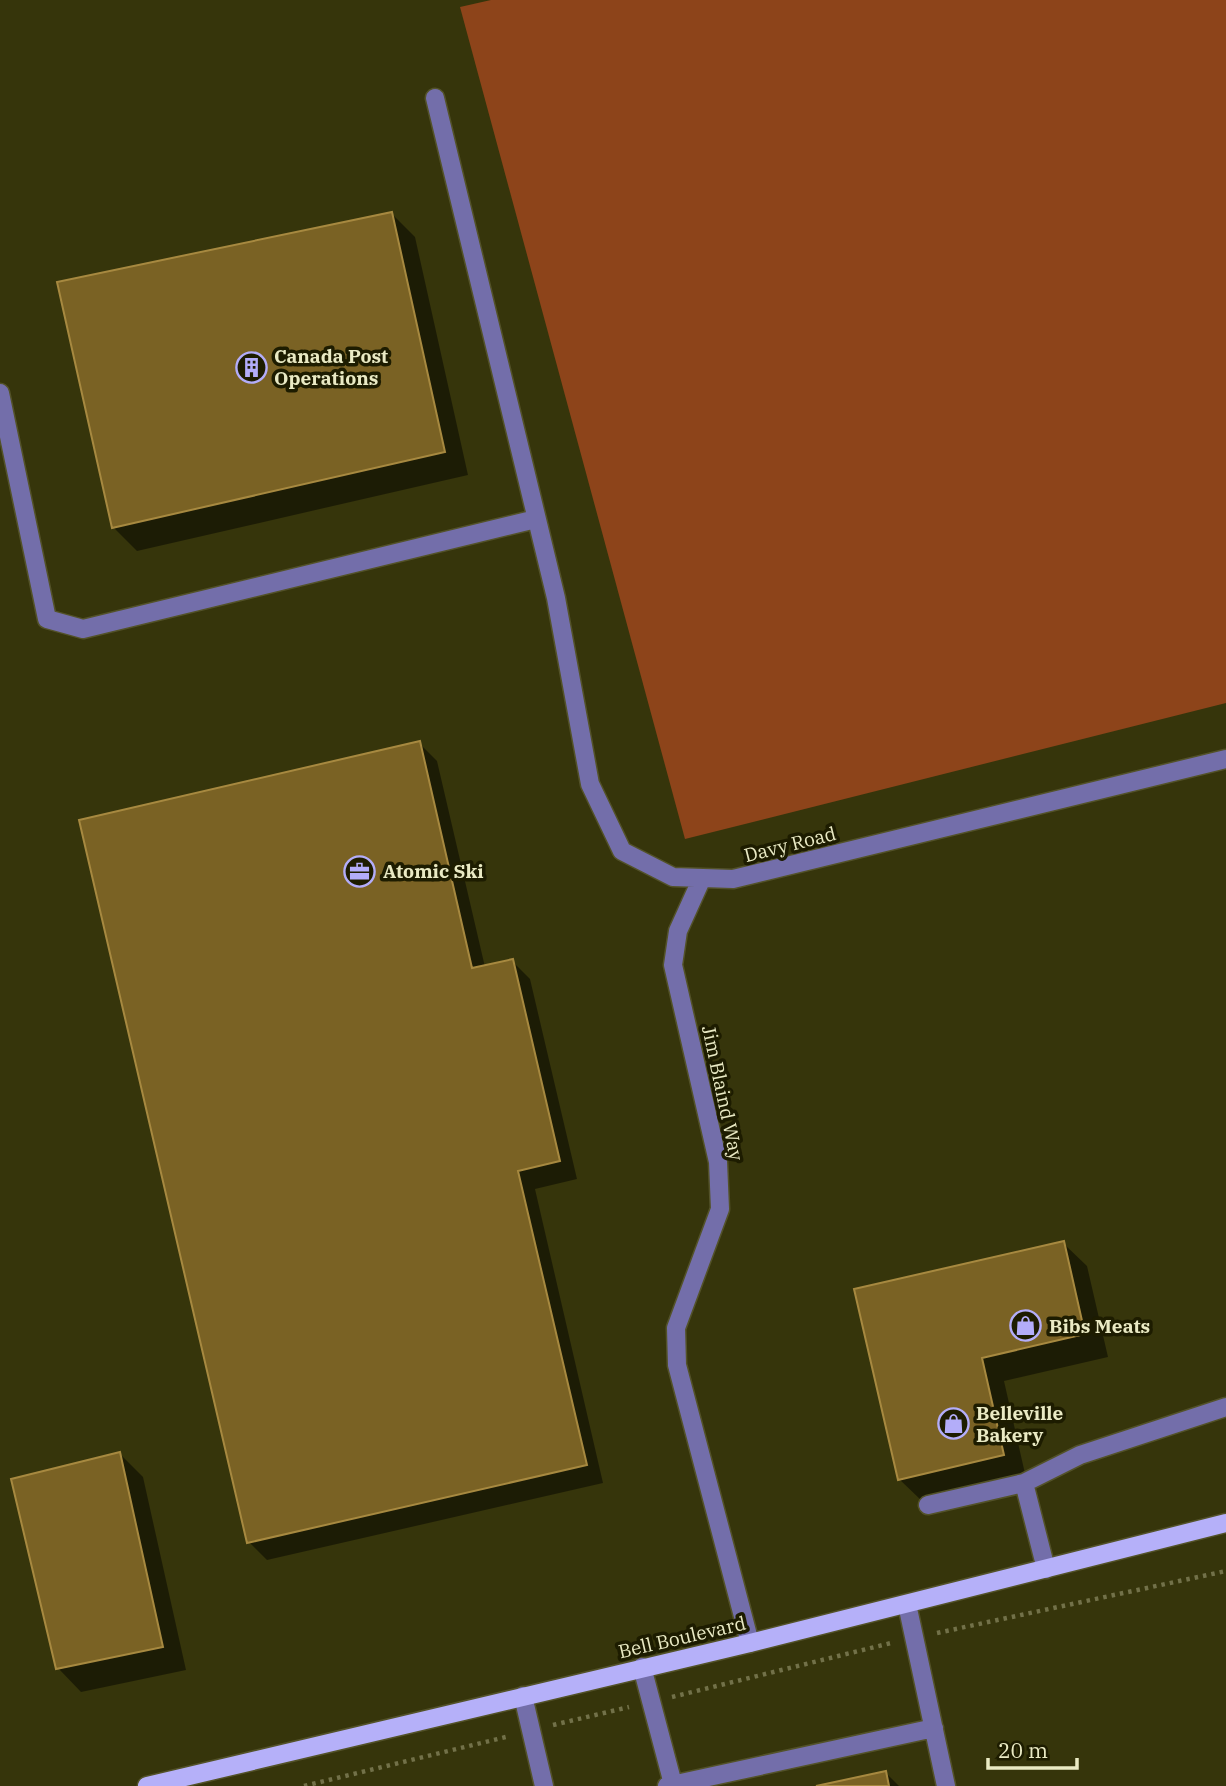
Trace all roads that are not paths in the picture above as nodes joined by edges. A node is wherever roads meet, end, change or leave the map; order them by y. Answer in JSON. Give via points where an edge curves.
{"nodes":[{"id":1,"x":435,"y":98,"type":"dead end"},
{"id":2,"x":0,"y":393,"type":"edge"},
{"id":3,"x":536,"y":519,"type":"junction"},
{"id":4,"x":1226,"y":759,"type":"edge"},
{"id":5,"x":702,"y":878,"type":"junction"},
{"id":6,"x":1226,"y":1407,"type":"edge"},
{"id":7,"x":1024,"y":1483,"type":"junction"},
{"id":8,"x":928,"y":1506,"type":"dead end"},
{"id":9,"x":1226,"y":1523,"type":"edge"},
{"id":10,"x":1046,"y":1569,"type":"junction"},
{"id":11,"x":907,"y":1604,"type":"junction"},
{"id":12,"x":750,"y":1643,"type":"junction"},
{"id":13,"x":642,"y":1667,"type":"junction"},
{"id":14,"x":523,"y":1696,"type":"junction"},
{"id":15,"x":933,"y":1728,"type":"junction"},
{"id":16,"x":670,"y":1785,"type":"edge"},
{"id":17,"x":147,"y":1786,"type":"edge"},
{"id":18,"x":544,"y":1786,"type":"edge"},
{"id":19,"x":946,"y":1786,"type":"edge"}],
"edges":[{"from":1,"to":3,"type":"street","name":"Davy Road"},
{"from":2,"to":3,"type":"street","via":[[47,619],[83,629]]},
{"from":3,"to":5,"type":"street","name":"Davy Road","via":[[556,598],[590,784],[622,851],[673,877]]},
{"from":4,"to":5,"type":"street","name":"Davy Road","via":[[733,879]]},
{"from":5,"to":12,"type":"street","name":"Jim Blaind Way","via":[[678,931],[673,965],[718,1162],[720,1209],[676,1328],[677,1365]]},
{"from":6,"to":7,"type":"street","via":[[1080,1455]]},
{"from":7,"to":8,"type":"street"},
{"from":7,"to":10,"type":"street"},
{"from":9,"to":10,"type":"main road","name":"Bell Boulevard"},
{"from":10,"to":11,"type":"main road","name":"Bell Boulevard"},
{"from":11,"to":12,"type":"main road","name":"Bell Boulevard"},
{"from":11,"to":15,"type":"street"},
{"from":12,"to":13,"type":"main road","name":"Bell Boulevard"},
{"from":13,"to":14,"type":"main road","name":"Bell Boulevard"},
{"from":13,"to":16,"type":"street"},
{"from":14,"to":17,"type":"main road","name":"Bell Boulevard"},
{"from":14,"to":18,"type":"street"},
{"from":15,"to":16,"type":"street"},
{"from":15,"to":19,"type":"street"}]}
